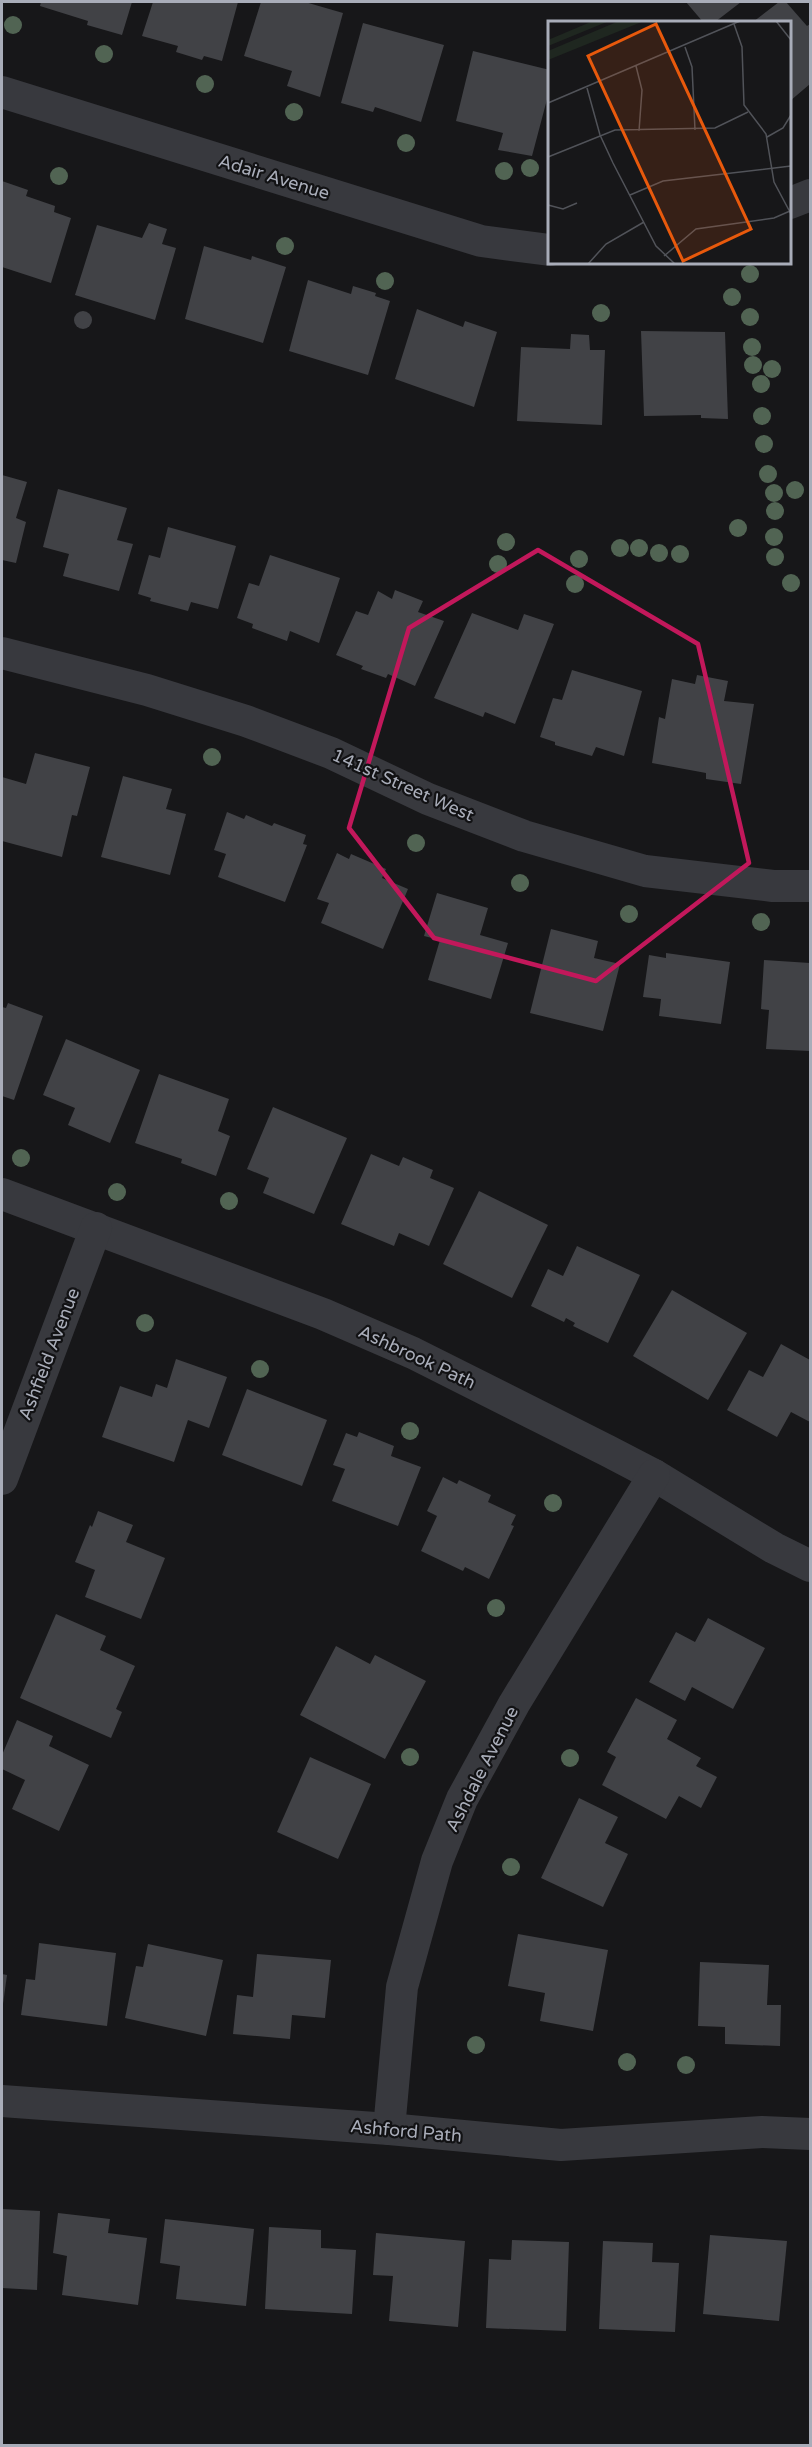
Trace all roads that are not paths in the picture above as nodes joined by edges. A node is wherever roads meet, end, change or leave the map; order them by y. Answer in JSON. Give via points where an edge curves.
{"nodes":[{"id":1,"x":2,"y":92,"type":"edge"},
{"id":2,"x":810,"y":195,"type":"edge"},
{"id":3,"x":791,"y":202,"type":"edge"},
{"id":4,"x":548,"y":250,"type":"edge"},
{"id":5,"x":2,"y":653,"type":"edge"},
{"id":6,"x":810,"y":886,"type":"edge"},
{"id":7,"x":2,"y":1194,"type":"edge"},
{"id":8,"x":96,"y":1228,"type":"junction"},
{"id":9,"x":654,"y":1475,"type":"junction"},
{"id":10,"x":2,"y":1479,"type":"edge"},
{"id":11,"x":810,"y":1566,"type":"edge"},
{"id":12,"x":2,"y":2101,"type":"edge"},
{"id":13,"x":389,"y":2129,"type":"junction"},
{"id":14,"x":810,"y":2134,"type":"edge"}],
"edges":[{"from":1,"to":4,"type":"street","name":"Adair Avenue","via":[[481,241]]},
{"from":2,"to":3,"type":"street"},
{"from":5,"to":6,"type":"street","name":"141st Street West","via":[[147,690],[246,721],[524,836],[645,871],[773,886]]},
{"from":7,"to":8,"type":"street","name":"Ashbrook Path"},
{"from":8,"to":9,"type":"street","name":"Ashbrook Path","via":[[343,1323],[422,1358]]},
{"from":8,"to":10,"type":"street","name":"Ashfield Avenue"},
{"from":9,"to":11,"type":"street","name":"Ashbrook Path"},
{"from":9,"to":13,"type":"street","name":"Ashdale Avenue","via":[[514,1704],[462,1799],[437,1862],[402,1986]]},
{"from":12,"to":13,"type":"street","name":"Ashford Path"},
{"from":13,"to":14,"type":"street","name":"Ashford Path","via":[[561,2145],[762,2132]]}]}
